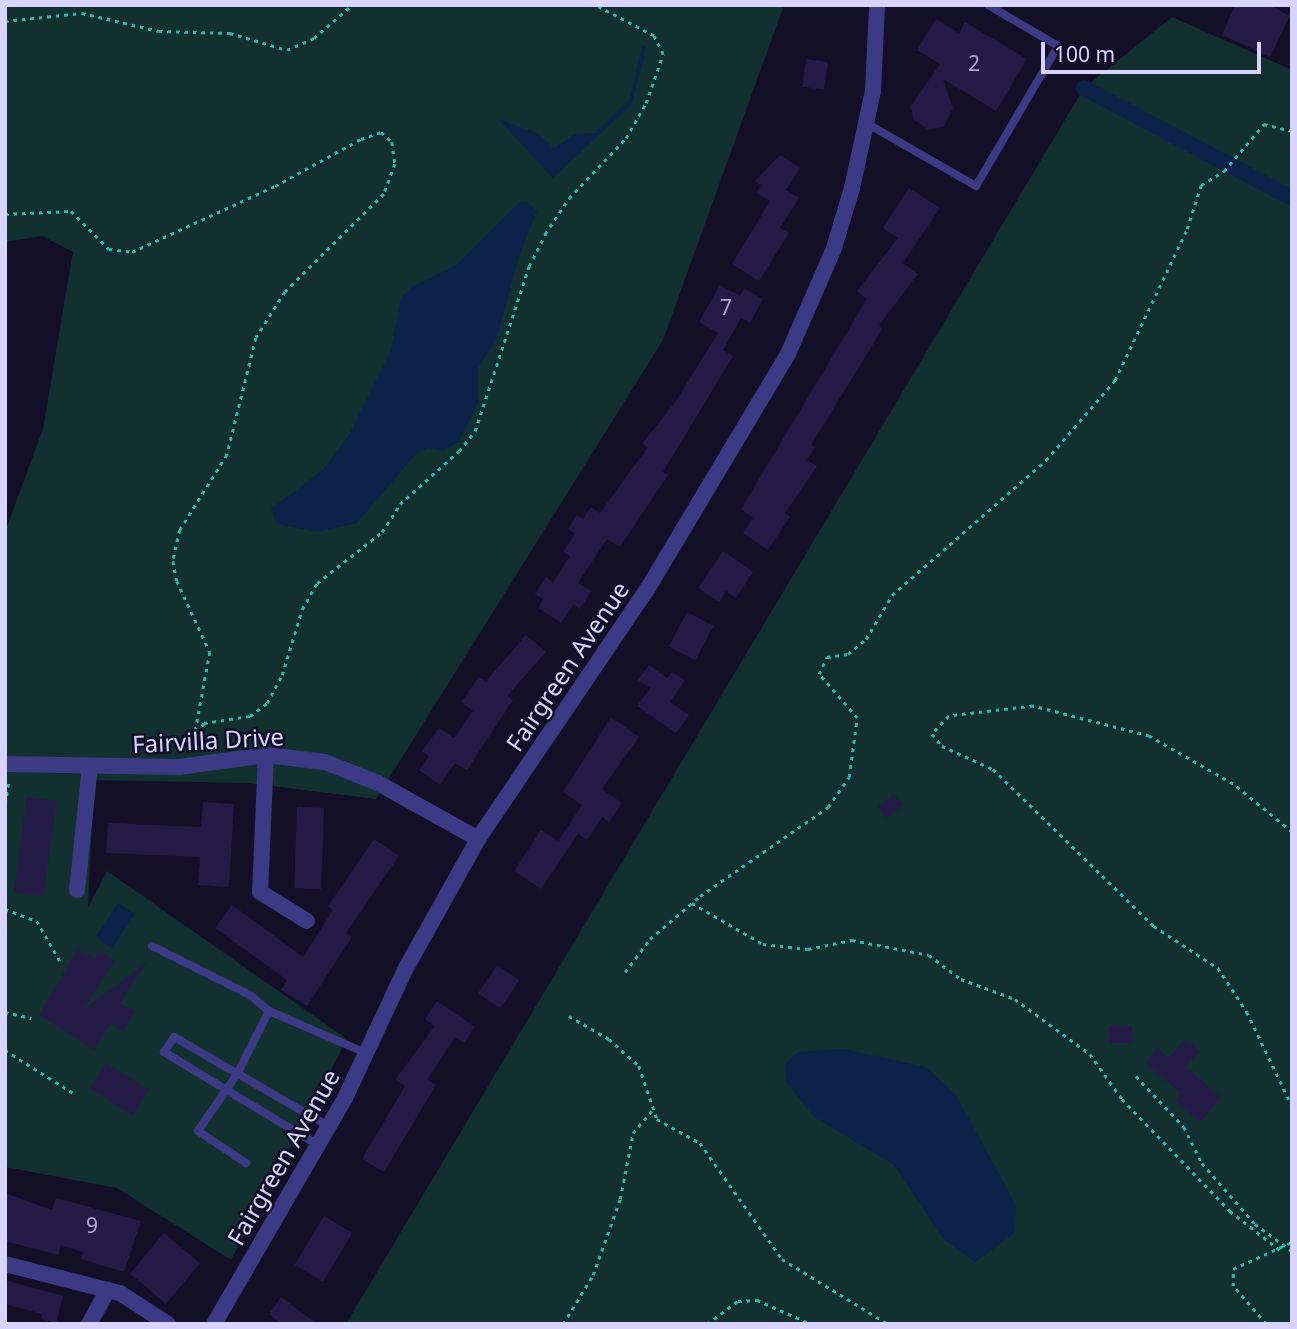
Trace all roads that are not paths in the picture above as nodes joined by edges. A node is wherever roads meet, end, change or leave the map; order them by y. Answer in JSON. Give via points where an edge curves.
{"nodes":[{"id":1,"x":877,"y":5,"type":"edge"},
{"id":2,"x":988,"y":5,"type":"edge"},
{"id":3,"x":866,"y":122,"type":"junction"},
{"id":4,"x":266,"y":755,"type":"junction"},
{"id":5,"x":8,"y":764,"type":"edge"},
{"id":6,"x":90,"y":767,"type":"junction"},
{"id":7,"x":478,"y":839,"type":"junction"},
{"id":8,"x":77,"y":890,"type":"dead end"},
{"id":9,"x":307,"y":921,"type":"dead end"},
{"id":10,"x":152,"y":946,"type":"dead end"},
{"id":11,"x":269,"y":1011,"type":"junction"},
{"id":12,"x":366,"y":1053,"type":"junction"},
{"id":13,"x":237,"y":1074,"type":"junction"},
{"id":14,"x":227,"y":1090,"type":"junction"},
{"id":15,"x":328,"y":1126,"type":"junction"},
{"id":16,"x":318,"y":1145,"type":"junction"},
{"id":17,"x":246,"y":1163,"type":"dead end"},
{"id":18,"x":5,"y":1264,"type":"edge"},
{"id":19,"x":108,"y":1290,"type":"junction"},
{"id":20,"x":89,"y":1324,"type":"edge"},
{"id":21,"x":168,"y":1324,"type":"edge"},
{"id":22,"x":214,"y":1324,"type":"edge"}],
"edges":[{"from":1,"to":3,"type":"street","name":"Fairgreen Avenue","via":[[873,91]]},
{"from":2,"to":3,"type":"lane","via":[[1058,46],[976,186]]},
{"from":3,"to":7,"type":"street","name":"Fairgreen Avenue","via":[[834,248],[788,354],[648,588]]},
{"from":4,"to":6,"type":"street","name":"Fairvilla Drive","via":[[178,767]]},
{"from":4,"to":7,"type":"street","name":"Fairvilla Drive","via":[[325,762],[368,779]]},
{"from":4,"to":9,"type":"street","via":[[260,892]]},
{"from":5,"to":6,"type":"street","name":"Fairvilla Drive"},
{"from":6,"to":8,"type":"street"},
{"from":7,"to":12,"type":"street","name":"Fairgreen Avenue","via":[[406,968]]},
{"from":10,"to":11,"type":"lane","via":[[250,995]]},
{"from":11,"to":12,"type":"lane"},
{"from":11,"to":13,"type":"lane"},
{"from":12,"to":15,"type":"street","name":"Fairgreen Avenue"},
{"from":13,"to":14,"type":"lane"},
{"from":13,"to":14,"type":"lane","via":[[174,1037],[164,1052]]},
{"from":13,"to":15,"type":"lane"},
{"from":14,"to":16,"type":"lane"},
{"from":14,"to":17,"type":"lane","via":[[198,1131]]},
{"from":15,"to":16,"type":"street","name":"Fairgreen Avenue"},
{"from":16,"to":22,"type":"street","name":"Fairgreen Avenue"},
{"from":18,"to":19,"type":"street"},
{"from":19,"to":20,"type":"street"},
{"from":19,"to":21,"type":"street"}]}
